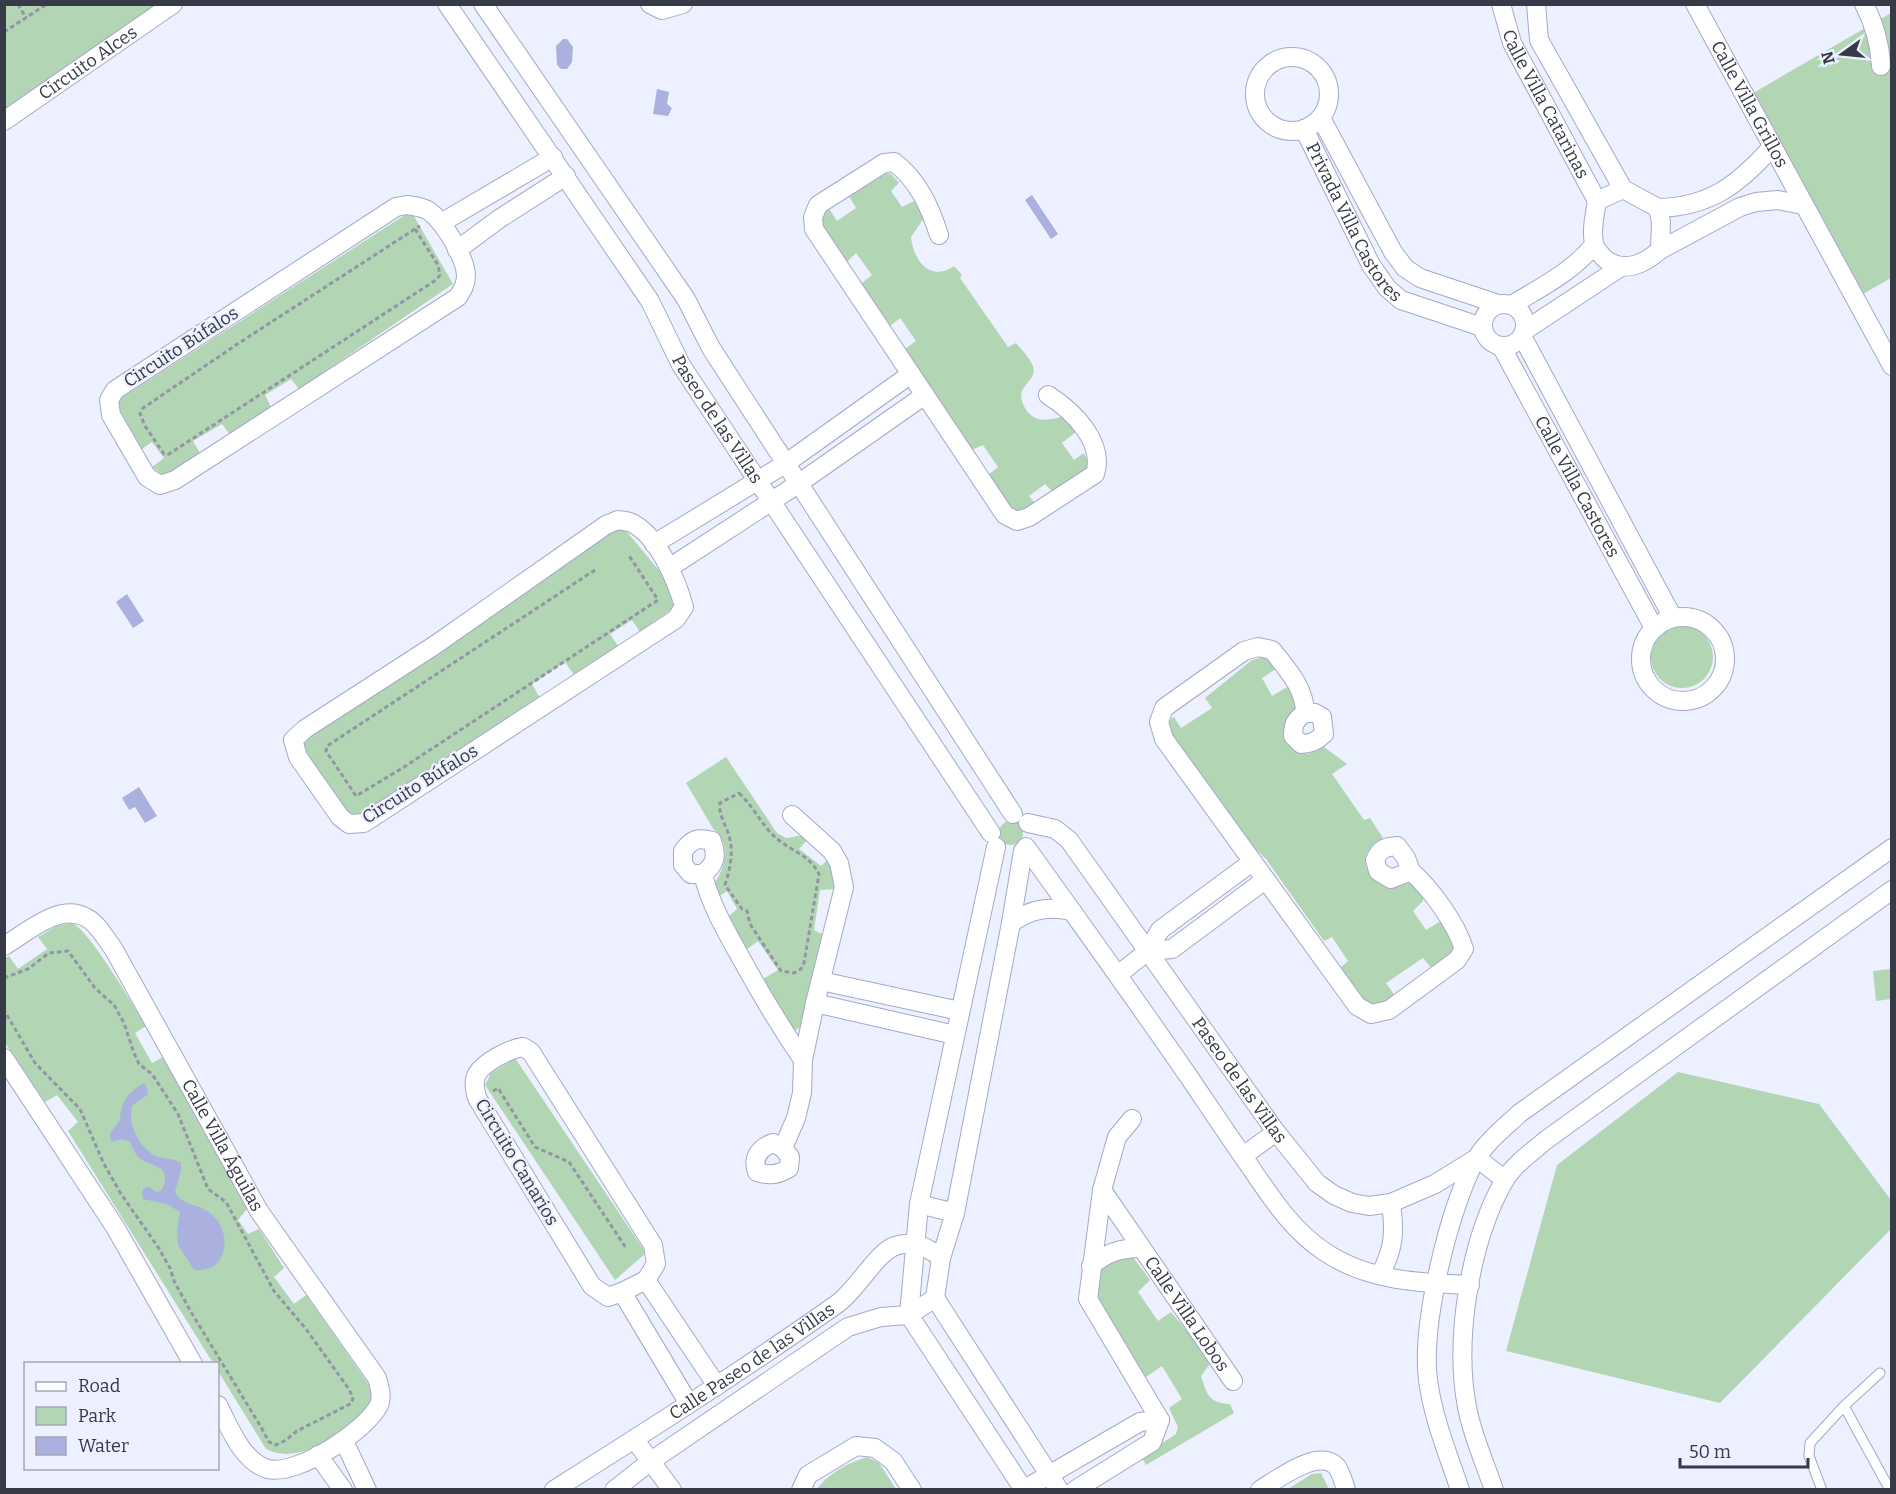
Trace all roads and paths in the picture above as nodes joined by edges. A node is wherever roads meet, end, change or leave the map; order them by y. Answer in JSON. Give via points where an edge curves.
{"nodes":[{"id":1,"x":18,"y":4,"type":"edge"},
{"id":2,"x":47,"y":4,"type":"edge"},
{"id":3,"x":172,"y":4,"type":"edge"},
{"id":4,"x":447,"y":4,"type":"edge"},
{"id":5,"x":483,"y":4,"type":"edge"},
{"id":6,"x":650,"y":4,"type":"edge"},
{"id":7,"x":683,"y":4,"type":"edge"},
{"id":8,"x":1501,"y":4,"type":"edge"},
{"id":9,"x":1536,"y":4,"type":"edge"},
{"id":10,"x":1695,"y":4,"type":"edge"},
{"id":11,"x":1864,"y":4,"type":"edge"},
{"id":12,"x":26,"y":18,"type":"junction"},
{"id":13,"x":4,"y":32,"type":"edge"},
{"id":14,"x":1881,"y":66,"type":"dead end"},
{"id":15,"x":1321,"y":118,"type":"junction"},
{"id":16,"x":4,"y":121,"type":"edge"},
{"id":17,"x":1304,"y":129,"type":"junction"},
{"id":18,"x":1772,"y":147,"type":"junction"},
{"id":19,"x":553,"y":158,"type":"junction"},
{"id":20,"x":566,"y":176,"type":"junction"},
{"id":21,"x":1623,"y":189,"type":"junction"},
{"id":22,"x":485,"y":197,"type":"junction"},
{"id":23,"x":1597,"y":201,"type":"junction"},
{"id":24,"x":1803,"y":205,"type":"junction"},
{"id":25,"x":1658,"y":208,"type":"junction"},
{"id":26,"x":499,"y":219,"type":"junction"},
{"id":27,"x":438,"y":220,"type":"junction"},
{"id":28,"x":415,"y":229,"type":"junction"},
{"id":29,"x":939,"y":235,"type":"dead end"},
{"id":30,"x":1594,"y":245,"type":"junction"},
{"id":31,"x":458,"y":250,"type":"junction"},
{"id":32,"x":1660,"y":250,"type":"junction"},
{"id":33,"x":1621,"y":267,"type":"junction"},
{"id":34,"x":1505,"y":304,"type":"junction"},
{"id":35,"x":1482,"y":327,"type":"junction"},
{"id":36,"x":1523,"y":333,"type":"junction"},
{"id":37,"x":1501,"y":346,"type":"junction"},
{"id":38,"x":1892,"y":366,"type":"edge"},
{"id":39,"x":911,"y":374,"type":"junction"},
{"id":40,"x":1048,"y":394,"type":"dead end"},
{"id":41,"x":925,"y":395,"type":"junction"},
{"id":42,"x":785,"y":464,"type":"junction"},
{"id":43,"x":758,"y":483,"type":"junction"},
{"id":44,"x":798,"y":484,"type":"junction"},
{"id":45,"x":770,"y":501,"type":"junction"},
{"id":46,"x":697,"y":518,"type":"junction"},
{"id":47,"x":712,"y":539,"type":"junction"},
{"id":48,"x":654,"y":544,"type":"junction"},
{"id":49,"x":628,"y":554,"type":"dead end"},
{"id":50,"x":669,"y":568,"type":"junction"},
{"id":51,"x":595,"y":570,"type":"dead end"},
{"id":52,"x":1673,"y":618,"type":"junction"},
{"id":53,"x":1654,"y":628,"type":"junction"},
{"id":54,"x":1305,"y":713,"type":"dead end"},
{"id":55,"x":792,"y":815,"type":"dead end"},
{"id":56,"x":1020,"y":819,"type":"junction"},
{"id":57,"x":994,"y":840,"type":"junction"},
{"id":58,"x":1892,"y":848,"type":"edge"},
{"id":59,"x":1024,"y":849,"type":"junction"},
{"id":60,"x":1252,"y":862,"type":"junction"},
{"id":61,"x":1411,"y":871,"type":"dead end"},
{"id":62,"x":703,"y":874,"type":"dead end"},
{"id":63,"x":1265,"y":880,"type":"junction"},
{"id":64,"x":1892,"y":890,"type":"edge"},
{"id":65,"x":1200,"y":901,"type":"junction"},
{"id":66,"x":1072,"y":911,"type":"junction"},
{"id":67,"x":1213,"y":918,"type":"junction"},
{"id":68,"x":1011,"y":923,"type":"junction"},
{"id":69,"x":4,"y":946,"type":"edge"},
{"id":70,"x":1148,"y":951,"type":"junction"},
{"id":71,"x":781,"y":971,"type":"junction"},
{"id":72,"x":1119,"y":974,"type":"junction"},
{"id":73,"x":774,"y":975,"type":"dead end"},
{"id":74,"x":4,"y":978,"type":"edge"},
{"id":75,"x":821,"y":981,"type":"junction"},
{"id":76,"x":879,"y":994,"type":"junction"},
{"id":77,"x":815,"y":1003,"type":"junction"},
{"id":78,"x":4,"y":1010,"type":"edge"},
{"id":79,"x":960,"y":1011,"type":"junction"},
{"id":80,"x":874,"y":1017,"type":"junction"},
{"id":81,"x":954,"y":1035,"type":"junction"},
{"id":82,"x":4,"y":1058,"type":"edge"},
{"id":83,"x":803,"y":1059,"type":"junction"},
{"id":84,"x":479,"y":1101,"type":"junction"},
{"id":85,"x":1132,"y":1119,"type":"dead end"},
{"id":86,"x":1276,"y":1132,"type":"junction"},
{"id":87,"x":783,"y":1148,"type":"dead end"},
{"id":88,"x":1243,"y":1156,"type":"junction"},
{"id":89,"x":1477,"y":1158,"type":"junction"},
{"id":90,"x":1505,"y":1180,"type":"junction"},
{"id":91,"x":1102,"y":1190,"type":"junction"},
{"id":92,"x":1391,"y":1203,"type":"junction"},
{"id":93,"x":919,"y":1204,"type":"junction"},
{"id":94,"x":955,"y":1213,"type":"junction"},
{"id":95,"x":915,"y":1244,"type":"junction"},
{"id":96,"x":626,"y":1248,"type":"dead end"},
{"id":97,"x":1140,"y":1248,"type":"junction"},
{"id":98,"x":941,"y":1258,"type":"junction"},
{"id":99,"x":1090,"y":1266,"type":"junction"},
{"id":100,"x":1380,"y":1275,"type":"junction"},
{"id":101,"x":646,"y":1280,"type":"junction"},
{"id":102,"x":1437,"y":1283,"type":"junction"},
{"id":103,"x":1470,"y":1285,"type":"junction"},
{"id":104,"x":622,"y":1292,"type":"junction"},
{"id":105,"x":935,"y":1298,"type":"junction"},
{"id":106,"x":909,"y":1315,"type":"junction"},
{"id":107,"x":676,"y":1326,"type":"junction"},
{"id":108,"x":651,"y":1342,"type":"junction"},
{"id":109,"x":192,"y":1362,"type":"edge"},
{"id":110,"x":1880,"y":1373,"type":"dead end"},
{"id":111,"x":1233,"y":1381,"type":"dead end"},
{"id":112,"x":717,"y":1386,"type":"junction"},
{"id":113,"x":689,"y":1404,"type":"junction"},
{"id":114,"x":1845,"y":1406,"type":"junction"},
{"id":115,"x":219,"y":1407,"type":"edge"},
{"id":116,"x":1160,"y":1420,"type":"junction"},
{"id":117,"x":634,"y":1439,"type":"junction"},
{"id":118,"x":1110,"y":1440,"type":"junction"},
{"id":119,"x":344,"y":1441,"type":"junction"},
{"id":120,"x":318,"y":1455,"type":"junction"},
{"id":121,"x":651,"y":1461,"type":"junction"},
{"id":122,"x":1122,"y":1462,"type":"junction"},
{"id":123,"x":1054,"y":1482,"type":"edge"},
{"id":124,"x":1023,"y":1489,"type":"edge"},
{"id":125,"x":343,"y":1490,"type":"edge"},
{"id":126,"x":367,"y":1490,"type":"edge"},
{"id":127,"x":554,"y":1490,"type":"edge"},
{"id":128,"x":614,"y":1490,"type":"edge"},
{"id":129,"x":672,"y":1490,"type":"edge"},
{"id":130,"x":801,"y":1490,"type":"edge"},
{"id":131,"x":912,"y":1490,"type":"edge"},
{"id":132,"x":1075,"y":1490,"type":"edge"},
{"id":133,"x":1260,"y":1490,"type":"edge"},
{"id":134,"x":1346,"y":1490,"type":"edge"},
{"id":135,"x":1460,"y":1490,"type":"edge"},
{"id":136,"x":1494,"y":1490,"type":"edge"},
{"id":137,"x":1822,"y":1490,"type":"edge"},
{"id":138,"x":1890,"y":1490,"type":"edge"}],
"edges":[{"from":1,"to":12,"type":"path"},
{"from":2,"to":12,"type":"path"},
{"from":3,"to":16,"type":"street","name":"Circuito Alces"},
{"from":4,"to":19,"type":"street","name":"Paseo de las Villas"},
{"from":5,"to":42,"type":"street","name":"Paseo de las Villas","via":[[686,299],[711,348]]},
{"from":6,"to":7,"type":"street","via":[[662,10]]},
{"from":8,"to":23,"type":"street","name":"Calle Villa Catarinas","via":[[1512,43]]},
{"from":9,"to":21,"type":"street","name":"Calle Villa Catarinas","via":[[1539,40]]},
{"from":10,"to":18,"type":"street","name":"Calle Villa Grillos"},
{"from":11,"to":14,"type":"street","via":[[1880,45]]},
{"from":12,"to":13,"type":"path"},
{"from":15,"to":17,"type":"street","name":"Privada Villa Castores"},
{"from":15,"to":17,"type":"street","name":"Privada Villa Castores","via":[[1330,97],[1329,85],[1316,65],[1294,56],[1271,62],[1257,81],[1257,105],[1270,124],[1292,131]]},
{"from":15,"to":34,"type":"street","name":"Privada Villa Castores","via":[[1405,268],[1420,278]]},
{"from":17,"to":35,"type":"street","name":"Privada Villa Castores","via":[[1371,265],[1387,288],[1401,300]]},
{"from":18,"to":24,"type":"street","name":"Calle Villa Grillos"},
{"from":18,"to":25,"type":"street","via":[[1750,172],[1727,189],[1686,206]]},
{"from":19,"to":20,"type":"street","name":"Paseo de las Villas"},
{"from":19,"to":22,"type":"street"},
{"from":20,"to":26,"type":"street"},
{"from":20,"to":43,"type":"street","name":"Paseo de las Villas","via":[[650,301],[681,366]]},
{"from":21,"to":23,"type":"street"},
{"from":21,"to":25,"type":"street"},
{"from":22,"to":26,"type":"street"},
{"from":22,"to":27,"type":"street"},
{"from":23,"to":30,"type":"street"},
{"from":24,"to":32,"type":"street","via":[[1778,200],[1740,207]]},
{"from":24,"to":38,"type":"street","name":"Calle Villa Grillos"},
{"from":25,"to":32,"type":"street"},
{"from":26,"to":31,"type":"street"},
{"from":27,"to":28,"type":"path"},
{"from":27,"to":31,"type":"street","name":"Circuito Búfalos"},
{"from":27,"to":31,"type":"street","name":"Circuito Búfalos","via":[[416,206],[396,207],[115,390],[109,400],[111,415],[147,477],[160,485],[175,480],[458,297],[466,276]]},
{"from":28,"to":28,"type":"path","via":[[143,408],[140,414],[145,426],[164,454],[211,428],[436,280],[440,275],[438,265]]},
{"from":29,"to":39,"type":"street","via":[[915,183],[894,162],[884,163],[818,205],[813,217],[814,229]]},
{"from":30,"to":33,"type":"street","via":[[1602,256]]},
{"from":30,"to":34,"type":"street","via":[[1569,270]]},
{"from":32,"to":33,"type":"street","via":[[1647,261]]},
{"from":33,"to":36,"type":"street"},
{"from":34,"to":35,"type":"street","via":[[1487,312]]},
{"from":34,"to":36,"type":"street","via":[[1521,313]]},
{"from":35,"to":37,"type":"street","via":[[1486,337]]},
{"from":36,"to":37,"type":"street","via":[[1512,344]]},
{"from":36,"to":52,"type":"street","name":"Calle Villa Castores"},
{"from":37,"to":53,"type":"street","name":"Calle Villa Castores"},
{"from":39,"to":41,"type":"street"},
{"from":39,"to":42,"type":"street"},
{"from":40,"to":41,"type":"street","via":[[1075,416],[1098,462],[1095,474],[1017,521],[1005,515]]},
{"from":41,"to":44,"type":"street"},
{"from":42,"to":43,"type":"street"},
{"from":42,"to":44,"type":"street","name":"Paseo de las Villas"},
{"from":43,"to":45,"type":"street","name":"Paseo de las Villas"},
{"from":43,"to":46,"type":"street"},
{"from":44,"to":45,"type":"street"},
{"from":44,"to":56,"type":"street","name":"Paseo de las Villas"},
{"from":45,"to":47,"type":"street"},
{"from":45,"to":57,"type":"street","name":"Paseo de las Villas"},
{"from":46,"to":47,"type":"street"},
{"from":46,"to":48,"type":"street"},
{"from":47,"to":50,"type":"street"},
{"from":48,"to":50,"type":"street","name":"Circuito Búfalos"},
{"from":48,"to":50,"type":"street","name":"Circuito Búfalos","via":[[631,523],[618,520],[606,525],[435,645],[305,729],[293,740],[298,757],[340,817],[349,824],[364,823],[676,619],[684,607]]},
{"from":49,"to":51,"type":"path","via":[[658,600],[356,796],[326,751],[327,746]]},
{"from":52,"to":53,"type":"street"},
{"from":52,"to":53,"type":"street","via":[[1686,616],[1711,627],[1724,650],[1721,676],[1703,696],[1677,700],[1659,692],[1646,678],[1642,651]]},
{"from":54,"to":60,"type":"street","via":[[1305,702],[1293,677],[1272,650],[1258,647],[1244,651],[1164,708],[1159,722],[1164,739]]},
{"from":55,"to":75,"type":"street","via":[[832,851],[844,887]]},
{"from":56,"to":57,"type":"street","via":[[1005,815],[998,819],[993,825]]},
{"from":56,"to":59,"type":"street","via":[[1031,836]]},
{"from":56,"to":70,"type":"street","name":"Paseo de las Villas","via":[[1055,829],[1069,840]]},
{"from":57,"to":59,"type":"street","via":[[1000,851],[1012,854]]},
{"from":57,"to":79,"type":"street"},
{"from":58,"to":89,"type":"street","via":[[1520,1113]]},
{"from":59,"to":66,"type":"street"},
{"from":59,"to":68,"type":"street"},
{"from":60,"to":63,"type":"street"},
{"from":60,"to":65,"type":"street"},
{"from":61,"to":63,"type":"street","via":[[1460,935],[1464,949],[1457,960],[1389,1010],[1371,1014],[1357,1006]]},
{"from":62,"to":83,"type":"street","via":[[725,930],[772,1014]]},
{"from":63,"to":67,"type":"street"},
{"from":64,"to":90,"type":"street","via":[[1546,1140]]},
{"from":65,"to":67,"type":"street"},
{"from":65,"to":70,"type":"street","via":[[1160,930]]},
{"from":66,"to":68,"type":"street","via":[[1040,908]]},
{"from":66,"to":72,"type":"street"},
{"from":67,"to":70,"type":"street","via":[[1172,949]]},
{"from":68,"to":94,"type":"street"},
{"from":69,"to":119,"type":"street","name":"Calle Villa Águilas","via":[[56,914],[70,913],[86,917],[113,948],[259,1211],[376,1378],[380,1404]]},
{"from":70,"to":72,"type":"street"},
{"from":70,"to":86,"type":"street","name":"Paseo de las Villas"},
{"from":71,"to":71,"type":"path","via":[[794,973],[801,969],[819,873],[802,855],[776,839],[739,793],[720,803],[719,809],[730,838],[731,867],[725,885],[747,911],[750,924]]},
{"from":71,"to":73,"type":"path"},
{"from":72,"to":88,"type":"street"},
{"from":74,"to":78,"type":"path","via":[[28,969],[49,954],[68,951],[95,988],[114,1005],[140,1064],[152,1074],[178,1114],[208,1189],[226,1202],[274,1291],[346,1385],[352,1403],[276,1445],[269,1442],[191,1312],[158,1247],[121,1194],[80,1109],[35,1062]]},
{"from":75,"to":76,"type":"street"},
{"from":75,"to":77,"type":"street"},
{"from":76,"to":79,"type":"street"},
{"from":76,"to":80,"type":"street"},
{"from":77,"to":80,"type":"street"},
{"from":77,"to":83,"type":"street"},
{"from":79,"to":81,"type":"street"},
{"from":80,"to":81,"type":"street"},
{"from":81,"to":93,"type":"street"},
{"from":82,"to":109,"type":"street","via":[[115,1227]]},
{"from":83,"to":87,"type":"street","via":[[802,1093]]},
{"from":84,"to":96,"type":"path","via":[[498,1088],[535,1147],[569,1162]]},
{"from":84,"to":101,"type":"street","name":"Circuito Canarios","via":[[474,1085],[477,1074],[512,1049],[523,1047],[531,1052],[653,1245],[656,1264]]},
{"from":84,"to":104,"type":"street","name":"Circuito Canarios","via":[[592,1286],[608,1297]]},
{"from":85,"to":91,"type":"street","via":[[1117,1137]]},
{"from":86,"to":88,"type":"street"},
{"from":86,"to":92,"type":"street","name":"Paseo de las Villas","via":[[1317,1184],[1334,1195],[1369,1206]]},
{"from":88,"to":100,"type":"street","via":[[1300,1233],[1326,1253]]},
{"from":89,"to":90,"type":"street"},
{"from":89,"to":92,"type":"street","name":"Paseo de las Villas","via":[[1435,1184]]},
{"from":89,"to":102,"type":"street","via":[[1451,1220]]},
{"from":90,"to":103,"type":"street","via":[[1487,1220]]},
{"from":91,"to":97,"type":"street","name":"Calle Villa Lobos"},
{"from":91,"to":99,"type":"street"},
{"from":92,"to":100,"type":"street","via":[[1394,1240]]},
{"from":93,"to":94,"type":"street"},
{"from":93,"to":95,"type":"street"},
{"from":94,"to":98,"type":"street"},
{"from":95,"to":98,"type":"street"},
{"from":95,"to":106,"type":"street"},
{"from":95,"to":112,"type":"street","name":"Calle Paseo de las Villas","via":[[884,1252],[839,1302]]},
{"from":97,"to":99,"type":"street","name":"Calle Villa Lobos","via":[[1113,1251]]},
{"from":97,"to":111,"type":"street","name":"Calle Villa Lobos"},
{"from":98,"to":105,"type":"street"},
{"from":99,"to":116,"type":"street","via":[[1088,1299],[1092,1309]]},
{"from":100,"to":102,"type":"street","via":[[1401,1281]]},
{"from":101,"to":104,"type":"street"},
{"from":101,"to":107,"type":"street"},
{"from":102,"to":103,"type":"street"},
{"from":102,"to":135,"type":"street","via":[[1428,1379],[1433,1411]]},
{"from":103,"to":136,"type":"street","via":[[1463,1321],[1463,1383],[1467,1410]]},
{"from":104,"to":108,"type":"street"},
{"from":105,"to":106,"type":"street","name":"Calle Paseo de las Villas"},
{"from":105,"to":123,"type":"street"},
{"from":106,"to":121,"type":"street","name":"Calle Paseo de las Villas","via":[[881,1317],[848,1327]]},
{"from":106,"to":124,"type":"street"},
{"from":107,"to":108,"type":"street"},
{"from":107,"to":112,"type":"street"},
{"from":108,"to":113,"type":"street"},
{"from":110,"to":114,"type":"lane"},
{"from":112,"to":113,"type":"street","name":"Calle Paseo de las Villas"},
{"from":113,"to":117,"type":"street","name":"Calle Paseo de las Villas"},
{"from":114,"to":137,"type":"lane","via":[[1810,1443],[1809,1456]]},
{"from":114,"to":138,"type":"lane"},
{"from":115,"to":120,"type":"street","name":"Calle Villa Águilas","via":[[246,1455],[268,1469],[288,1468]]},
{"from":116,"to":118,"type":"street","via":[[1140,1422]]},
{"from":116,"to":122,"type":"street","via":[[1152,1442]]},
{"from":117,"to":121,"type":"street"},
{"from":117,"to":127,"type":"street","name":"Calle Paseo de las Villas"},
{"from":118,"to":122,"type":"street"},
{"from":118,"to":123,"type":"street"},
{"from":119,"to":120,"type":"street","name":"Calle Villa Águilas"},
{"from":119,"to":126,"type":"street"},
{"from":120,"to":125,"type":"street"},
{"from":121,"to":128,"type":"street","name":"Calle Paseo de las Villas"},
{"from":121,"to":129,"type":"street"},
{"from":122,"to":132,"type":"street"},
{"from":123,"to":124,"type":"street"},
{"from":130,"to":131,"type":"street","via":[[808,1475],[856,1446],[875,1448],[893,1461]]},
{"from":133,"to":134,"type":"street","via":[[1309,1462],[1323,1460],[1336,1467]]}]}
